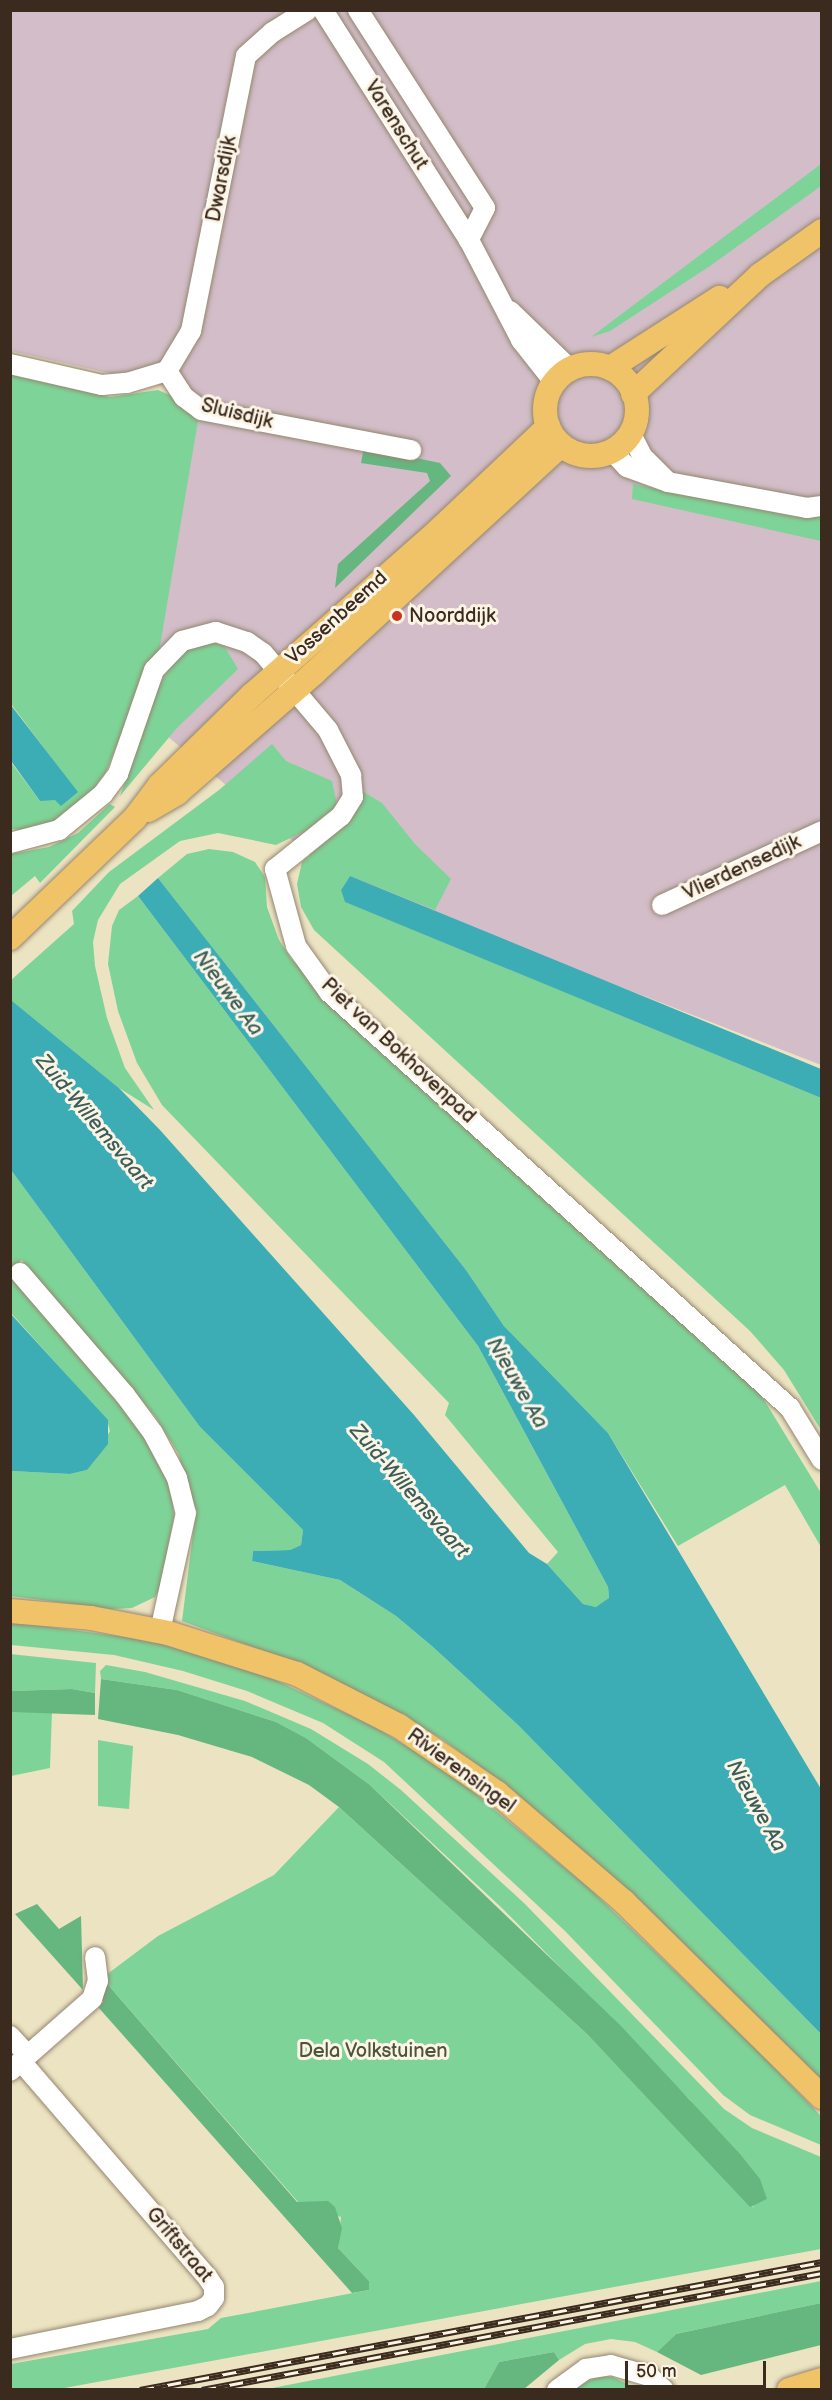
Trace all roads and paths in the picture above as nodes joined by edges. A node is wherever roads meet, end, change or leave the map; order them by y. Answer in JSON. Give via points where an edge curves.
{"nodes":[{"id":1,"x":308,"y":10,"type":"edge"},
{"id":2,"x":323,"y":10,"type":"edge"},
{"id":3,"x":358,"y":10,"type":"edge"},
{"id":4,"x":822,"y":231,"type":"edge"},
{"id":5,"x":469,"y":240,"type":"junction"},
{"id":6,"x":760,"y":275,"type":"junction"},
{"id":7,"x":10,"y":364,"type":"edge"},
{"id":8,"x":610,"y":368,"type":"junction"},
{"id":9,"x":167,"y":370,"type":"junction"},
{"id":10,"x":562,"y":376,"type":"junction"},
{"id":11,"x":633,"y":394,"type":"junction"},
{"id":12,"x":631,"y":434,"type":"junction"},
{"id":13,"x":554,"y":436,"type":"junction"},
{"id":14,"x":411,"y":450,"type":"dead end"},
{"id":15,"x":612,"y":451,"type":"junction"},
{"id":16,"x":668,"y":482,"type":"junction"},
{"id":17,"x":822,"y":506,"type":"edge"},
{"id":18,"x":279,"y":670,"type":"junction"},
{"id":19,"x":294,"y":690,"type":"junction"},
{"id":20,"x":135,"y":818,"type":"junction"},
{"id":21,"x":822,"y":831,"type":"edge"},
{"id":22,"x":10,"y":843,"type":"edge"},
{"id":23,"x":662,"y":905,"type":"dead end"},
{"id":24,"x":10,"y":938,"type":"edge"},
{"id":25,"x":20,"y":1273,"type":"dead end"},
{"id":26,"x":822,"y":1460,"type":"edge"},
{"id":27,"x":10,"y":1611,"type":"edge"},
{"id":28,"x":160,"y":1631,"type":"junction"},
{"id":29,"x":95,"y":1958,"type":"dead end"},
{"id":30,"x":10,"y":2036,"type":"edge"},
{"id":31,"x":20,"y":2062,"type":"edge"},
{"id":32,"x":822,"y":2097,"type":"edge"},
{"id":33,"x":10,"y":2349,"type":"edge"},
{"id":34,"x":635,"y":2370,"type":"junction"},
{"id":35,"x":822,"y":2380,"type":"edge"},
{"id":36,"x":557,"y":2390,"type":"edge"},
{"id":37,"x":644,"y":2390,"type":"edge"},
{"id":38,"x":663,"y":2390,"type":"edge"},
{"id":39,"x":789,"y":2390,"type":"edge"}],
"edges":[{"from":1,"to":9,"type":"street","name":"Dwarsdijk","via":[[273,32],[246,56],[191,331]]},
{"from":2,"to":5,"type":"street","name":"Varenschut"},
{"from":3,"to":5,"type":"street","name":"Varenschut","via":[[485,208]]},
{"from":4,"to":6,"type":"main road"},
{"from":5,"to":10,"type":"street","name":"Varenschut","via":[[521,339]]},
{"from":6,"to":8,"type":"main road"},
{"from":6,"to":11,"type":"main road"},
{"from":7,"to":9,"type":"street","via":[[102,385],[127,383]]},
{"from":8,"to":10,"type":"main road","via":[[583,365]]},
{"from":8,"to":11,"type":"main road"},
{"from":9,"to":14,"type":"street","name":"Sluisdijk","via":[[184,397],[201,410]]},
{"from":10,"to":13,"type":"main road","via":[[545,404]]},
{"from":11,"to":12,"type":"main road","via":[[636,417]]},
{"from":12,"to":15,"type":"main road"},
{"from":12,"to":16,"type":"street","via":[[642,456]]},
{"from":13,"to":15,"type":"main road","via":[[586,456]]},
{"from":13,"to":18,"type":"main road","name":"Vossenbeemd","via":[[440,529]]},
{"from":13,"to":19,"type":"main road","name":"Vossenbeemd"},
{"from":15,"to":16,"type":"street","via":[[627,467]]},
{"from":16,"to":17,"type":"street","via":[[807,508]]},
{"from":18,"to":19,"type":"street","name":"Piet van Bokhovenpad"},
{"from":18,"to":20,"type":"main road","name":"Vossenbeemd","via":[[160,785]]},
{"from":18,"to":22,"type":"street","name":"Piet van Bokhovenpad","via":[[248,642],[228,634],[216,632],[182,640],[151,676],[118,774],[103,794],[59,830]]},
{"from":19,"to":20,"type":"main road","name":"Vossenbeemd","via":[[177,793]]},
{"from":19,"to":26,"type":"street","name":"Piet van Bokhovenpad","via":[[343,755],[351,775],[353,797],[341,816],[275,869],[296,946],[329,992],[790,1408]]},
{"from":20,"to":24,"type":"main road","name":"Vossenbeemd"},
{"from":21,"to":23,"type":"street","name":"Vlierdensedijk"},
{"from":25,"to":28,"type":"street","via":[[125,1395],[153,1433],[177,1478],[186,1513]]},
{"from":27,"to":28,"type":"main road","name":"Rivierensingel","via":[[91,1618]]},
{"from":28,"to":32,"type":"main road","name":"Rivierensingel","via":[[297,1674],[399,1726],[497,1793],[624,1902]]},
{"from":29,"to":31,"type":"street","via":[[98,1981],[92,1999]]},
{"from":30,"to":31,"type":"street","name":"Griftstraat"},
{"from":31,"to":33,"type":"street","name":"Griftstraat","via":[[208,2278],[214,2286],[214,2298],[198,2311]]},
{"from":34,"to":36,"type":"street","via":[[599,2365]]},
{"from":34,"to":37,"type":"street"},
{"from":34,"to":38,"type":"street","via":[[649,2376]]},
{"from":35,"to":39,"type":"main road"}]}
